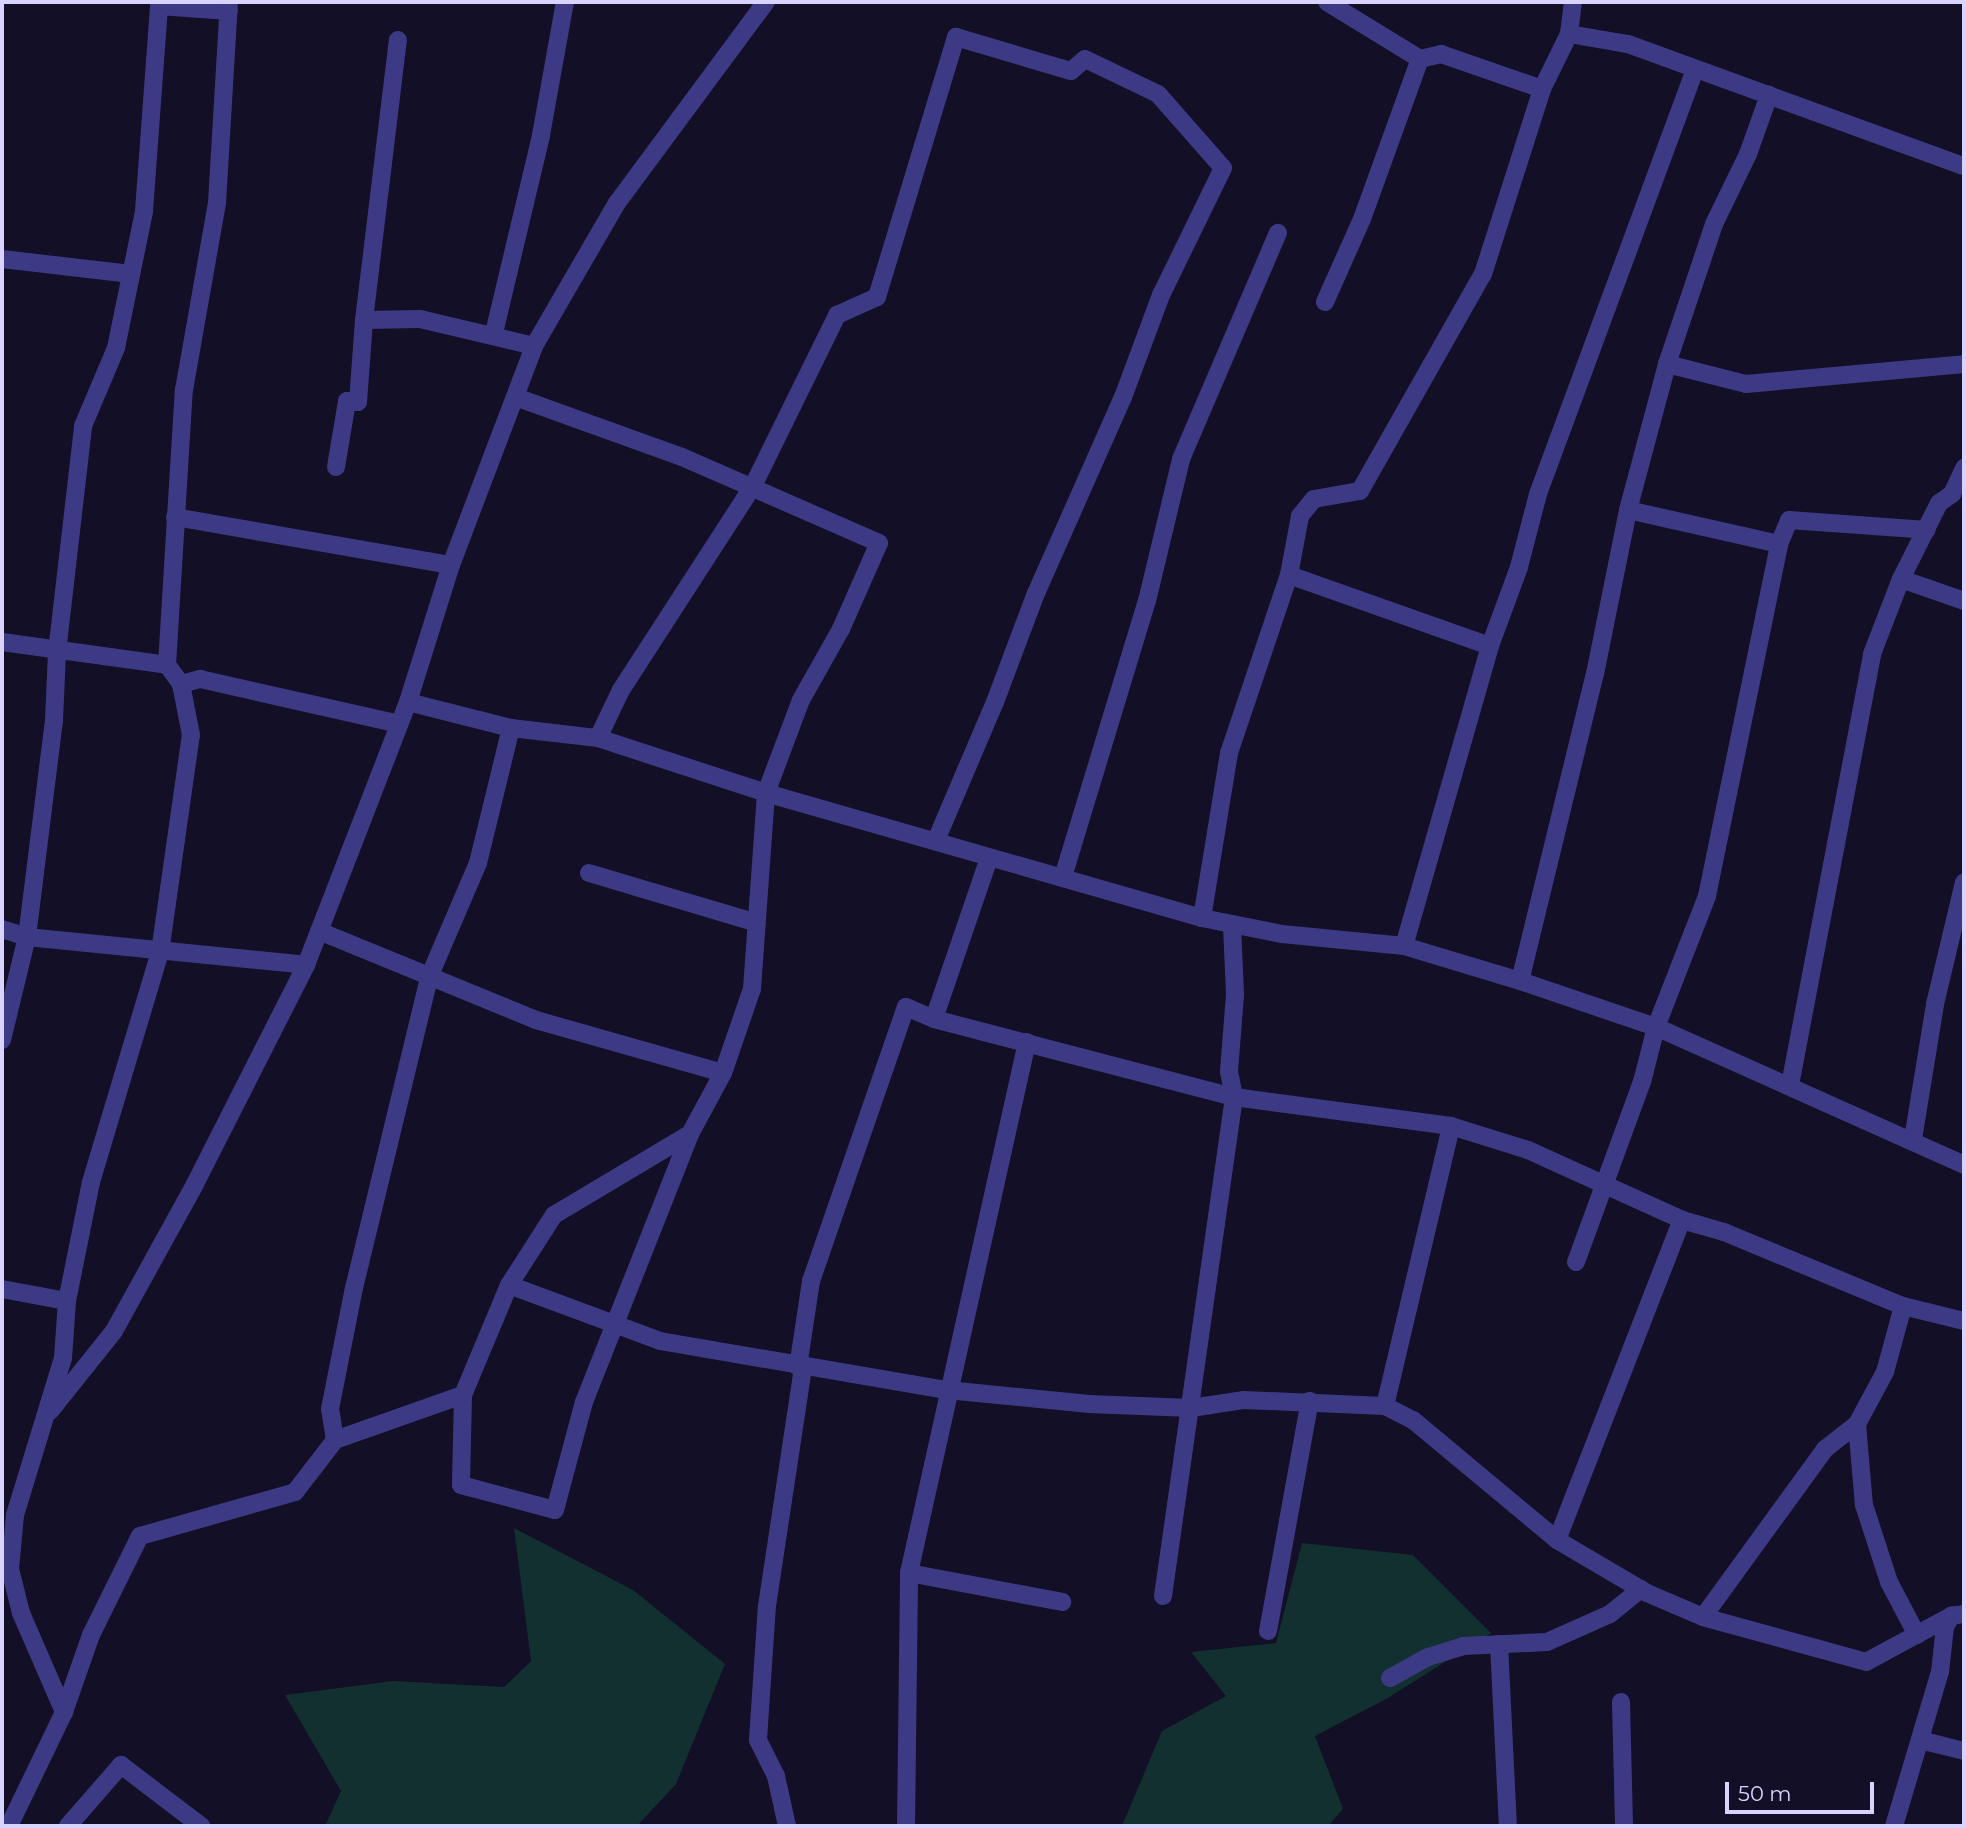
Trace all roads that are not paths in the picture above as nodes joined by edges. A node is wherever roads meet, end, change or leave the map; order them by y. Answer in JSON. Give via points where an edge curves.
{"nodes":[{"id":1,"x":565,"y":2,"type":"edge"},
{"id":2,"x":766,"y":2,"type":"edge"},
{"id":3,"x":1326,"y":2,"type":"edge"},
{"id":4,"x":1573,"y":2,"type":"edge"},
{"id":5,"x":229,"y":6,"type":"edge"},
{"id":6,"x":1569,"y":34,"type":"junction"},
{"id":7,"x":398,"y":40,"type":"dead end"},
{"id":8,"x":1420,"y":59,"type":"junction"},
{"id":9,"x":1695,"y":69,"type":"junction"},
{"id":10,"x":1542,"y":89,"type":"junction"},
{"id":11,"x":1769,"y":95,"type":"junction"},
{"id":12,"x":1964,"y":166,"type":"edge"},
{"id":13,"x":1278,"y":233,"type":"dead end"},
{"id":14,"x":2,"y":259,"type":"edge"},
{"id":15,"x":131,"y":274,"type":"junction"},
{"id":16,"x":1325,"y":302,"type":"dead end"},
{"id":17,"x":364,"y":320,"type":"junction"},
{"id":18,"x":494,"y":333,"type":"junction"},
{"id":19,"x":534,"y":346,"type":"junction"},
{"id":20,"x":1964,"y":363,"type":"edge"},
{"id":21,"x":1667,"y":364,"type":"junction"},
{"id":22,"x":515,"y":397,"type":"junction"},
{"id":23,"x":336,"y":467,"type":"dead end"},
{"id":24,"x":1964,"y":468,"type":"edge"},
{"id":25,"x":753,"y":486,"type":"junction"},
{"id":26,"x":1628,"y":510,"type":"junction"},
{"id":27,"x":175,"y":517,"type":"junction"},
{"id":28,"x":1927,"y":530,"type":"junction"},
{"id":29,"x":1779,"y":544,"type":"junction"},
{"id":30,"x":451,"y":565,"type":"junction"},
{"id":31,"x":1289,"y":575,"type":"junction"},
{"id":32,"x":1900,"y":579,"type":"junction"},
{"id":33,"x":1964,"y":601,"type":"edge"},
{"id":34,"x":2,"y":646,"type":"edge"},
{"id":35,"x":1490,"y":646,"type":"junction"},
{"id":36,"x":57,"y":652,"type":"junction"},
{"id":37,"x":167,"y":665,"type":"junction"},
{"id":38,"x":181,"y":684,"type":"junction"},
{"id":39,"x":408,"y":702,"type":"junction"},
{"id":40,"x":398,"y":724,"type":"junction"},
{"id":41,"x":511,"y":728,"type":"junction"},
{"id":42,"x":598,"y":738,"type":"junction"},
{"id":43,"x":766,"y":793,"type":"junction"},
{"id":44,"x":936,"y":840,"type":"junction"},
{"id":45,"x":989,"y":858,"type":"junction"},
{"id":46,"x":589,"y":873,"type":"dead end"},
{"id":47,"x":1063,"y":877,"type":"junction"},
{"id":48,"x":1964,"y":882,"type":"edge"},
{"id":49,"x":1202,"y":918,"type":"junction"},
{"id":50,"x":757,"y":923,"type":"junction"},
{"id":51,"x":1233,"y":924,"type":"junction"},
{"id":52,"x":2,"y":929,"type":"edge"},
{"id":53,"x":319,"y":932,"type":"junction"},
{"id":54,"x":27,"y":937,"type":"junction"},
{"id":55,"x":1404,"y":946,"type":"junction"},
{"id":56,"x":160,"y":951,"type":"junction"},
{"id":57,"x":306,"y":965,"type":"junction"},
{"id":58,"x":430,"y":975,"type":"junction"},
{"id":59,"x":1520,"y":981,"type":"junction"},
{"id":60,"x":934,"y":1019,"type":"junction"},
{"id":61,"x":1656,"y":1027,"type":"junction"},
{"id":62,"x":2,"y":1040,"type":"edge"},
{"id":63,"x":1027,"y":1042,"type":"junction"},
{"id":64,"x":723,"y":1073,"type":"junction"},
{"id":65,"x":1790,"y":1084,"type":"junction"},
{"id":66,"x":1234,"y":1097,"type":"junction"},
{"id":67,"x":1451,"y":1126,"type":"junction"},
{"id":68,"x":690,"y":1134,"type":"junction"},
{"id":69,"x":1913,"y":1139,"type":"junction"},
{"id":70,"x":1964,"y":1165,"type":"edge"},
{"id":71,"x":1604,"y":1184,"type":"junction"},
{"id":72,"x":1682,"y":1220,"type":"junction"},
{"id":73,"x":1576,"y":1262,"type":"dead end"},
{"id":74,"x":509,"y":1285,"type":"junction"},
{"id":75,"x":2,"y":1289,"type":"edge"},
{"id":76,"x":67,"y":1301,"type":"junction"},
{"id":77,"x":1903,"y":1306,"type":"junction"},
{"id":78,"x":1964,"y":1321,"type":"edge"},
{"id":79,"x":617,"y":1322,"type":"junction"},
{"id":80,"x":800,"y":1367,"type":"junction"},
{"id":81,"x":947,"y":1390,"type":"junction"},
{"id":82,"x":463,"y":1395,"type":"junction"},
{"id":83,"x":1310,"y":1401,"type":"junction"},
{"id":84,"x":1385,"y":1406,"type":"junction"},
{"id":85,"x":1191,"y":1408,"type":"junction"},
{"id":86,"x":41,"y":1422,"type":"junction"},
{"id":87,"x":1857,"y":1424,"type":"junction"},
{"id":88,"x":335,"y":1440,"type":"junction"},
{"id":89,"x":1557,"y":1540,"type":"junction"},
{"id":90,"x":909,"y":1573,"type":"junction"},
{"id":91,"x":1641,"y":1590,"type":"junction"},
{"id":92,"x":1163,"y":1596,"type":"dead end"},
{"id":93,"x":1062,"y":1602,"type":"dead end"},
{"id":94,"x":1957,"y":1615,"type":"edge"},
{"id":95,"x":1703,"y":1618,"type":"junction"},
{"id":96,"x":1268,"y":1631,"type":"dead end"},
{"id":97,"x":1917,"y":1635,"type":"junction"},
{"id":98,"x":1499,"y":1644,"type":"junction"},
{"id":99,"x":1390,"y":1678,"type":"dead end"},
{"id":100,"x":1621,"y":1702,"type":"dead end"},
{"id":101,"x":64,"y":1712,"type":"junction"},
{"id":102,"x":1920,"y":1740,"type":"junction"},
{"id":103,"x":1964,"y":1751,"type":"edge"},
{"id":104,"x":9,"y":1826,"type":"edge"},
{"id":105,"x":68,"y":1826,"type":"edge"},
{"id":106,"x":201,"y":1826,"type":"edge"},
{"id":107,"x":787,"y":1826,"type":"edge"},
{"id":108,"x":905,"y":1826,"type":"edge"},
{"id":109,"x":1508,"y":1826,"type":"edge"},
{"id":110,"x":1624,"y":1826,"type":"edge"},
{"id":111,"x":1894,"y":1826,"type":"edge"}],
"edges":[{"from":1,"to":18,"type":"street","via":[[541,135]]},
{"from":2,"to":19,"type":"street","via":[[617,203]]},
{"from":3,"to":8,"type":"street"},
{"from":4,"to":6,"type":"street"},
{"from":5,"to":15,"type":"street","via":[[159,5],[144,211]]},
{"from":5,"to":27,"type":"street","via":[[217,203],[184,390]]},
{"from":6,"to":9,"type":"street","via":[[1628,44]]},
{"from":6,"to":10,"type":"street"},
{"from":7,"to":17,"type":"street"},
{"from":8,"to":10,"type":"street","via":[[1441,54]]},
{"from":8,"to":16,"type":"street","via":[[1399,123]]},
{"from":9,"to":11,"type":"street"},
{"from":9,"to":35,"type":"street","via":[[1538,494],[1519,567]]},
{"from":10,"to":31,"type":"street","via":[[1483,274],[1360,491],[1314,499],[1300,516]]},
{"from":11,"to":12,"type":"street"},
{"from":11,"to":21,"type":"street","via":[[1748,154],[1714,224]]},
{"from":13,"to":47,"type":"street","via":[[1181,459],[1147,601]]},
{"from":14,"to":15,"type":"street"},
{"from":15,"to":36,"type":"street","via":[[116,348],[83,426]]},
{"from":17,"to":18,"type":"street","via":[[420,318]]},
{"from":17,"to":23,"type":"street","via":[[358,402],[347,401]]},
{"from":18,"to":19,"type":"street"},
{"from":19,"to":22,"type":"street"},
{"from":20,"to":21,"type":"street","via":[[1746,384]]},
{"from":21,"to":26,"type":"street"},
{"from":22,"to":25,"type":"street"},
{"from":22,"to":30,"type":"street"},
{"from":24,"to":28,"type":"street","via":[[1952,494],[1939,503]]},
{"from":25,"to":42,"type":"street","via":[[621,690]]},
{"from":25,"to":43,"type":"street","via":[[878,543],[841,629],[802,700]]},
{"from":25,"to":44,"type":"street","via":[[837,315],[877,298],[956,37],[1072,71],[1085,59],[1135,82],[1158,94],[1220,162],[1223,168],[1161,295],[1123,397],[1035,593]]},
{"from":26,"to":29,"type":"street"},
{"from":26,"to":59,"type":"street","via":[[1595,674]]},
{"from":27,"to":30,"type":"street"},
{"from":27,"to":37,"type":"street"},
{"from":28,"to":29,"type":"street","via":[[1789,520]]},
{"from":28,"to":32,"type":"street"},
{"from":29,"to":61,"type":"street","via":[[1707,896]]},
{"from":30,"to":39,"type":"street"},
{"from":31,"to":35,"type":"street"},
{"from":31,"to":49,"type":"street","via":[[1230,753]]},
{"from":32,"to":33,"type":"street"},
{"from":32,"to":65,"type":"street","via":[[1872,654]]},
{"from":34,"to":36,"type":"street"},
{"from":35,"to":55,"type":"street"},
{"from":36,"to":37,"type":"street"},
{"from":36,"to":54,"type":"street","via":[[54,721]]},
{"from":37,"to":38,"type":"street"},
{"from":38,"to":40,"type":"street","via":[[200,679]]},
{"from":38,"to":56,"type":"street","via":[[191,735]]},
{"from":39,"to":40,"type":"street"},
{"from":39,"to":41,"type":"street"},
{"from":40,"to":53,"type":"street"},
{"from":41,"to":42,"type":"street"},
{"from":41,"to":58,"type":"street","via":[[478,863]]},
{"from":42,"to":43,"type":"street"},
{"from":43,"to":44,"type":"street"},
{"from":43,"to":50,"type":"street"},
{"from":44,"to":45,"type":"street"},
{"from":45,"to":47,"type":"street"},
{"from":45,"to":60,"type":"street"},
{"from":46,"to":50,"type":"street"},
{"from":47,"to":49,"type":"street"},
{"from":48,"to":69,"type":"street","via":[[1935,1004]]},
{"from":49,"to":51,"type":"street"},
{"from":50,"to":64,"type":"street","via":[[752,989]]},
{"from":51,"to":55,"type":"street","via":[[1282,934]]},
{"from":51,"to":66,"type":"street","via":[[1235,994],[1229,1071]]},
{"from":52,"to":54,"type":"street"},
{"from":53,"to":57,"type":"street"},
{"from":53,"to":58,"type":"street"},
{"from":54,"to":56,"type":"street"},
{"from":54,"to":62,"type":"street"},
{"from":55,"to":59,"type":"street"},
{"from":56,"to":57,"type":"street"},
{"from":56,"to":76,"type":"street","via":[[91,1182]]},
{"from":57,"to":86,"type":"street","via":[[114,1331]]},
{"from":58,"to":64,"type":"street","via":[[536,1020]]},
{"from":58,"to":88,"type":"street","via":[[354,1288],[330,1409]]},
{"from":59,"to":61,"type":"street"},
{"from":60,"to":63,"type":"street"},
{"from":60,"to":80,"type":"street","via":[[906,1007],[811,1281]]},
{"from":61,"to":65,"type":"street"},
{"from":61,"to":71,"type":"street","via":[[1642,1082]]},
{"from":63,"to":66,"type":"street"},
{"from":63,"to":81,"type":"street"},
{"from":64,"to":68,"type":"street"},
{"from":65,"to":69,"type":"street"},
{"from":66,"to":67,"type":"street"},
{"from":66,"to":85,"type":"street"},
{"from":67,"to":71,"type":"street","via":[[1528,1150]]},
{"from":67,"to":84,"type":"street"},
{"from":68,"to":74,"type":"street","via":[[554,1215]]},
{"from":68,"to":79,"type":"street"},
{"from":69,"to":70,"type":"street"},
{"from":71,"to":72,"type":"street"},
{"from":71,"to":73,"type":"street"},
{"from":72,"to":77,"type":"street","via":[[1724,1232]]},
{"from":72,"to":89,"type":"street"},
{"from":74,"to":79,"type":"street"},
{"from":74,"to":82,"type":"street"},
{"from":75,"to":76,"type":"street"},
{"from":76,"to":86,"type":"street","via":[[63,1358]]},
{"from":77,"to":78,"type":"street"},
{"from":77,"to":87,"type":"street","via":[[1885,1372]]},
{"from":79,"to":80,"type":"street","via":[[660,1341]]},
{"from":79,"to":82,"type":"street","via":[[584,1402],[555,1510],[461,1485]]},
{"from":80,"to":81,"type":"street"},
{"from":80,"to":107,"type":"street","via":[[767,1606],[758,1740],[776,1776]]},
{"from":81,"to":85,"type":"street","via":[[1089,1405]]},
{"from":81,"to":90,"type":"street"},
{"from":82,"to":88,"type":"street"},
{"from":83,"to":84,"type":"street"},
{"from":83,"to":85,"type":"street","via":[[1244,1400]]},
{"from":83,"to":96,"type":"street"},
{"from":84,"to":89,"type":"street","via":[[1413,1420]]},
{"from":85,"to":92,"type":"street"},
{"from":86,"to":101,"type":"street","via":[[15,1515],[10,1569],[21,1613]]},
{"from":87,"to":95,"type":"street","via":[[1825,1449]]},
{"from":87,"to":97,"type":"street","via":[[1864,1504],[1889,1582]]},
{"from":88,"to":101,"type":"street","via":[[295,1492],[140,1535],[91,1635]]},
{"from":89,"to":91,"type":"street"},
{"from":90,"to":93,"type":"street"},
{"from":90,"to":108,"type":"street"},
{"from":91,"to":95,"type":"street"},
{"from":91,"to":98,"type":"street","via":[[1610,1614],[1547,1643]]},
{"from":94,"to":97,"type":"street"},
{"from":94,"to":102,"type":"street"},
{"from":95,"to":97,"type":"street","via":[[1866,1662]]},
{"from":98,"to":99,"type":"street","via":[[1463,1646],[1428,1657]]},
{"from":98,"to":109,"type":"street"},
{"from":100,"to":110,"type":"street"},
{"from":101,"to":104,"type":"street"},
{"from":102,"to":103,"type":"street"},
{"from":102,"to":111,"type":"street"},
{"from":105,"to":106,"type":"street","via":[[121,1765]]}]}
